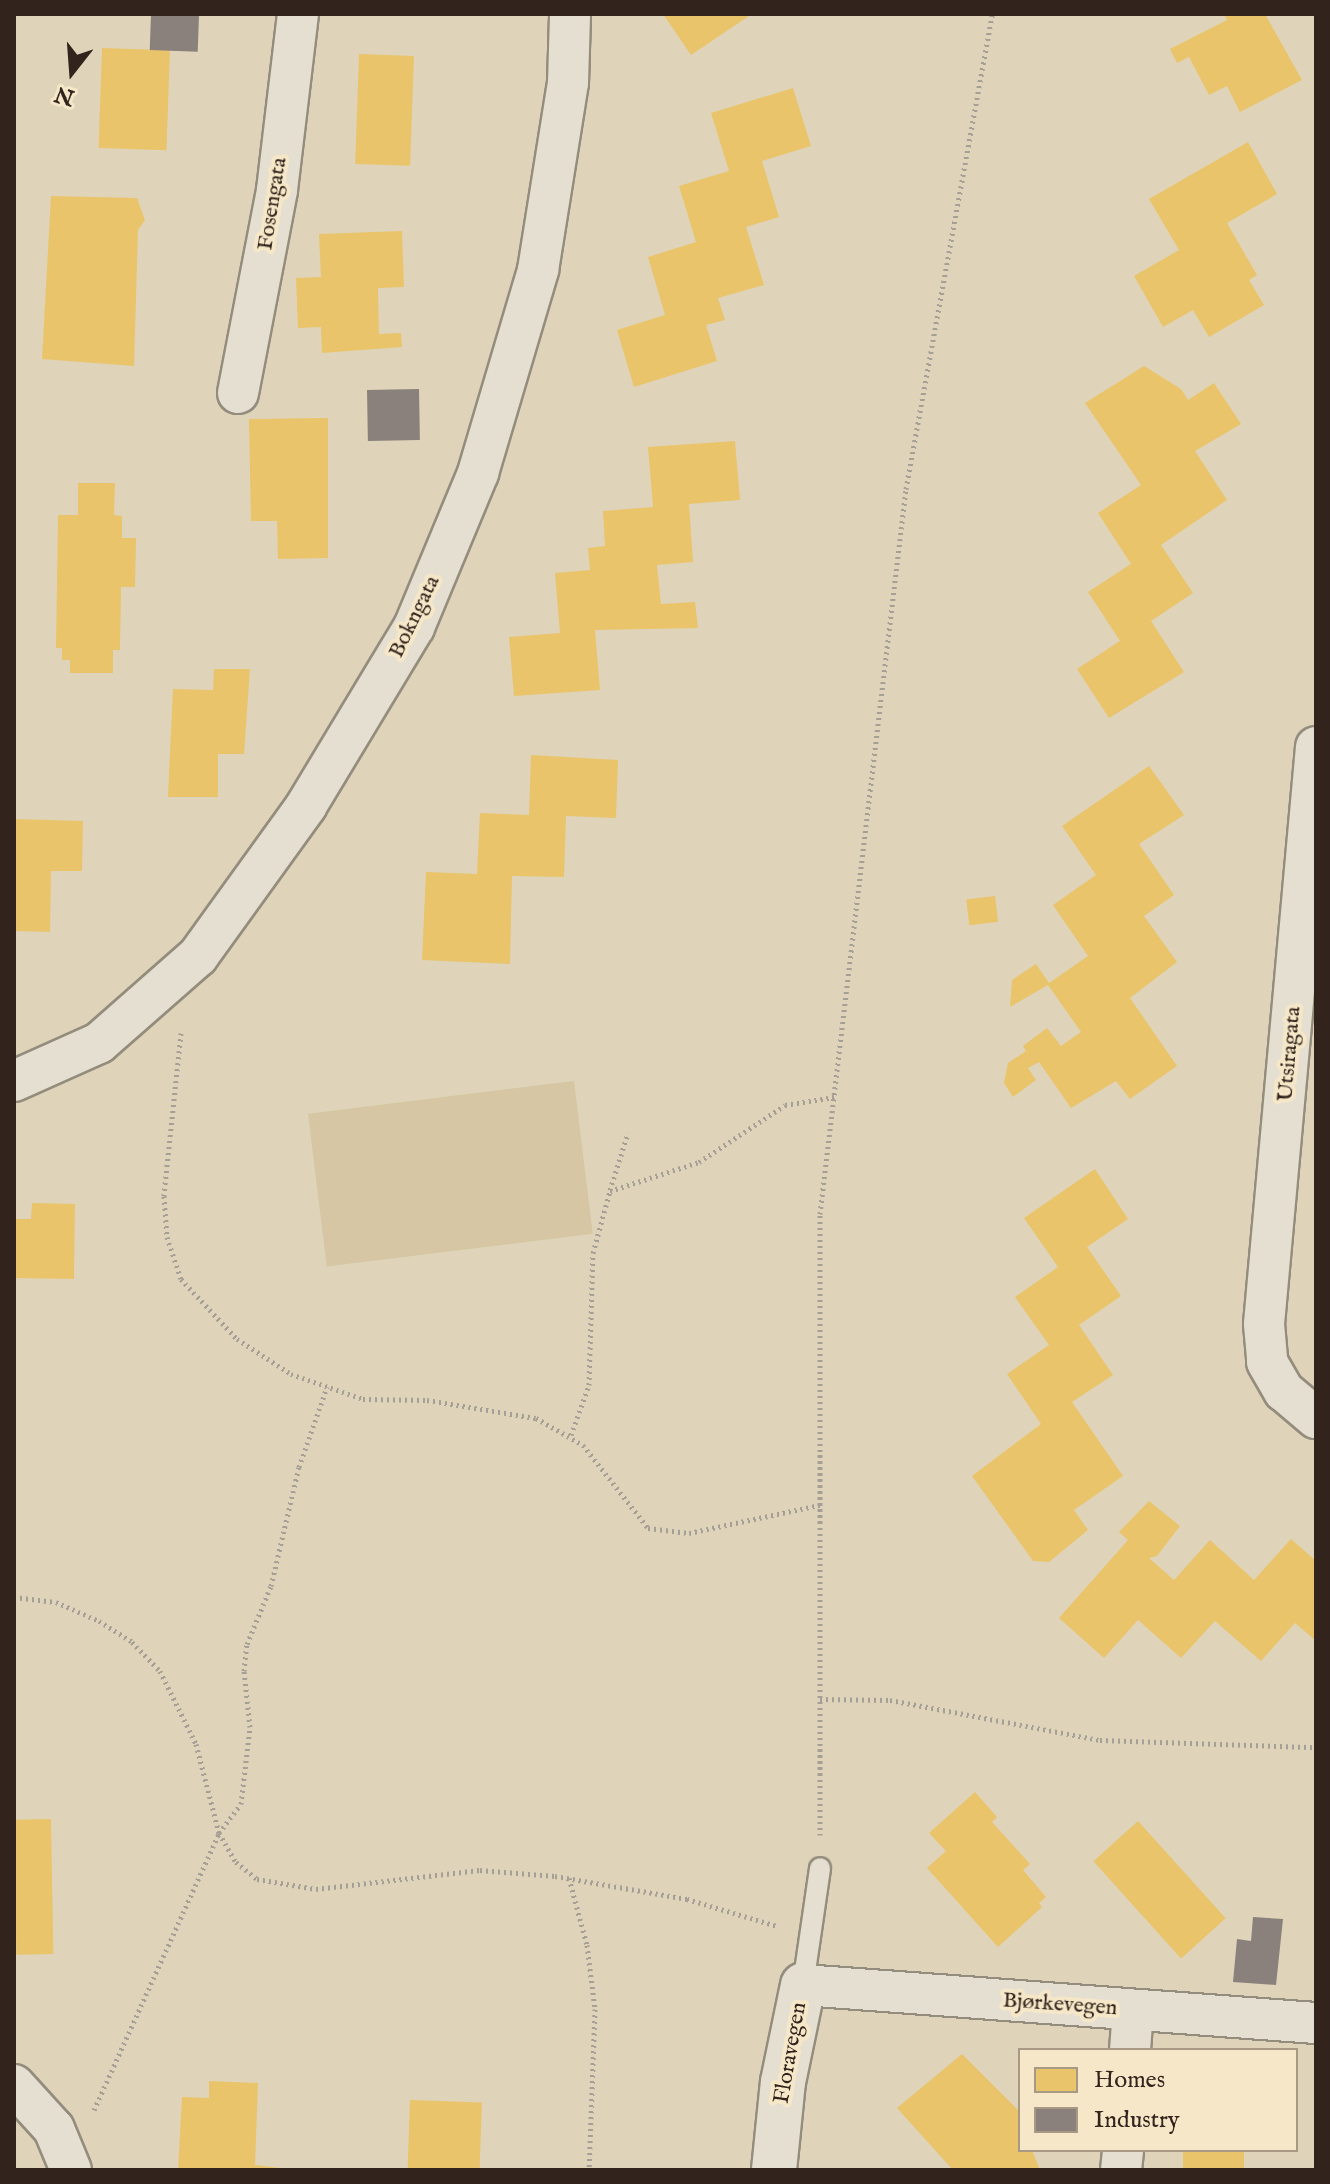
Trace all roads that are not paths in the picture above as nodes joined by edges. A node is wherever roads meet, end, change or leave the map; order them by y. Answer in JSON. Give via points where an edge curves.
{"nodes":[{"id":1,"x":298,"y":14,"type":"edge"},
{"id":2,"x":570,"y":14,"type":"edge"},
{"id":3,"x":238,"y":393,"type":"dead end"},
{"id":4,"x":1316,"y":747,"type":"edge"},
{"id":5,"x":14,"y":1081,"type":"edge"},
{"id":6,"x":1300,"y":1123,"type":"edge"},
{"id":7,"x":1316,"y":1418,"type":"edge"},
{"id":8,"x":820,"y":1868,"type":"road end"},
{"id":9,"x":803,"y":1985,"type":"junction"},
{"id":10,"x":1133,"y":2010,"type":"junction"},
{"id":11,"x":1316,"y":2023,"type":"edge"},
{"id":12,"x":1130,"y":2048,"type":"edge"},
{"id":13,"x":14,"y":2085,"type":"edge"},
{"id":14,"x":70,"y":2168,"type":"edge"},
{"id":15,"x":774,"y":2170,"type":"edge"}],
"edges":[{"from":1,"to":3,"type":"street","name":"Fosengata","via":[[277,190]]},
{"from":2,"to":5,"type":"street","name":"Bokngata","via":[[568,83],[538,270],[478,473],[414,627],[306,806],[198,956],[99,1043]]},
{"from":4,"to":6,"type":"street","name":"Utsiragata"},
{"from":6,"to":7,"type":"street","name":"Utsiragata","via":[[1264,1324],[1267,1362],[1284,1391]]},
{"from":8,"to":9,"type":"lane","name":"Floravegen"},
{"from":9,"to":10,"type":"street","name":"Bjørkevegen"},
{"from":9,"to":15,"type":"street","name":"Floravegen","via":[[783,2082]]},
{"from":10,"to":11,"type":"street","name":"Bjørkevegen"},
{"from":10,"to":12,"type":"street"},
{"from":13,"to":14,"type":"street","via":[[54,2129]]}]}
